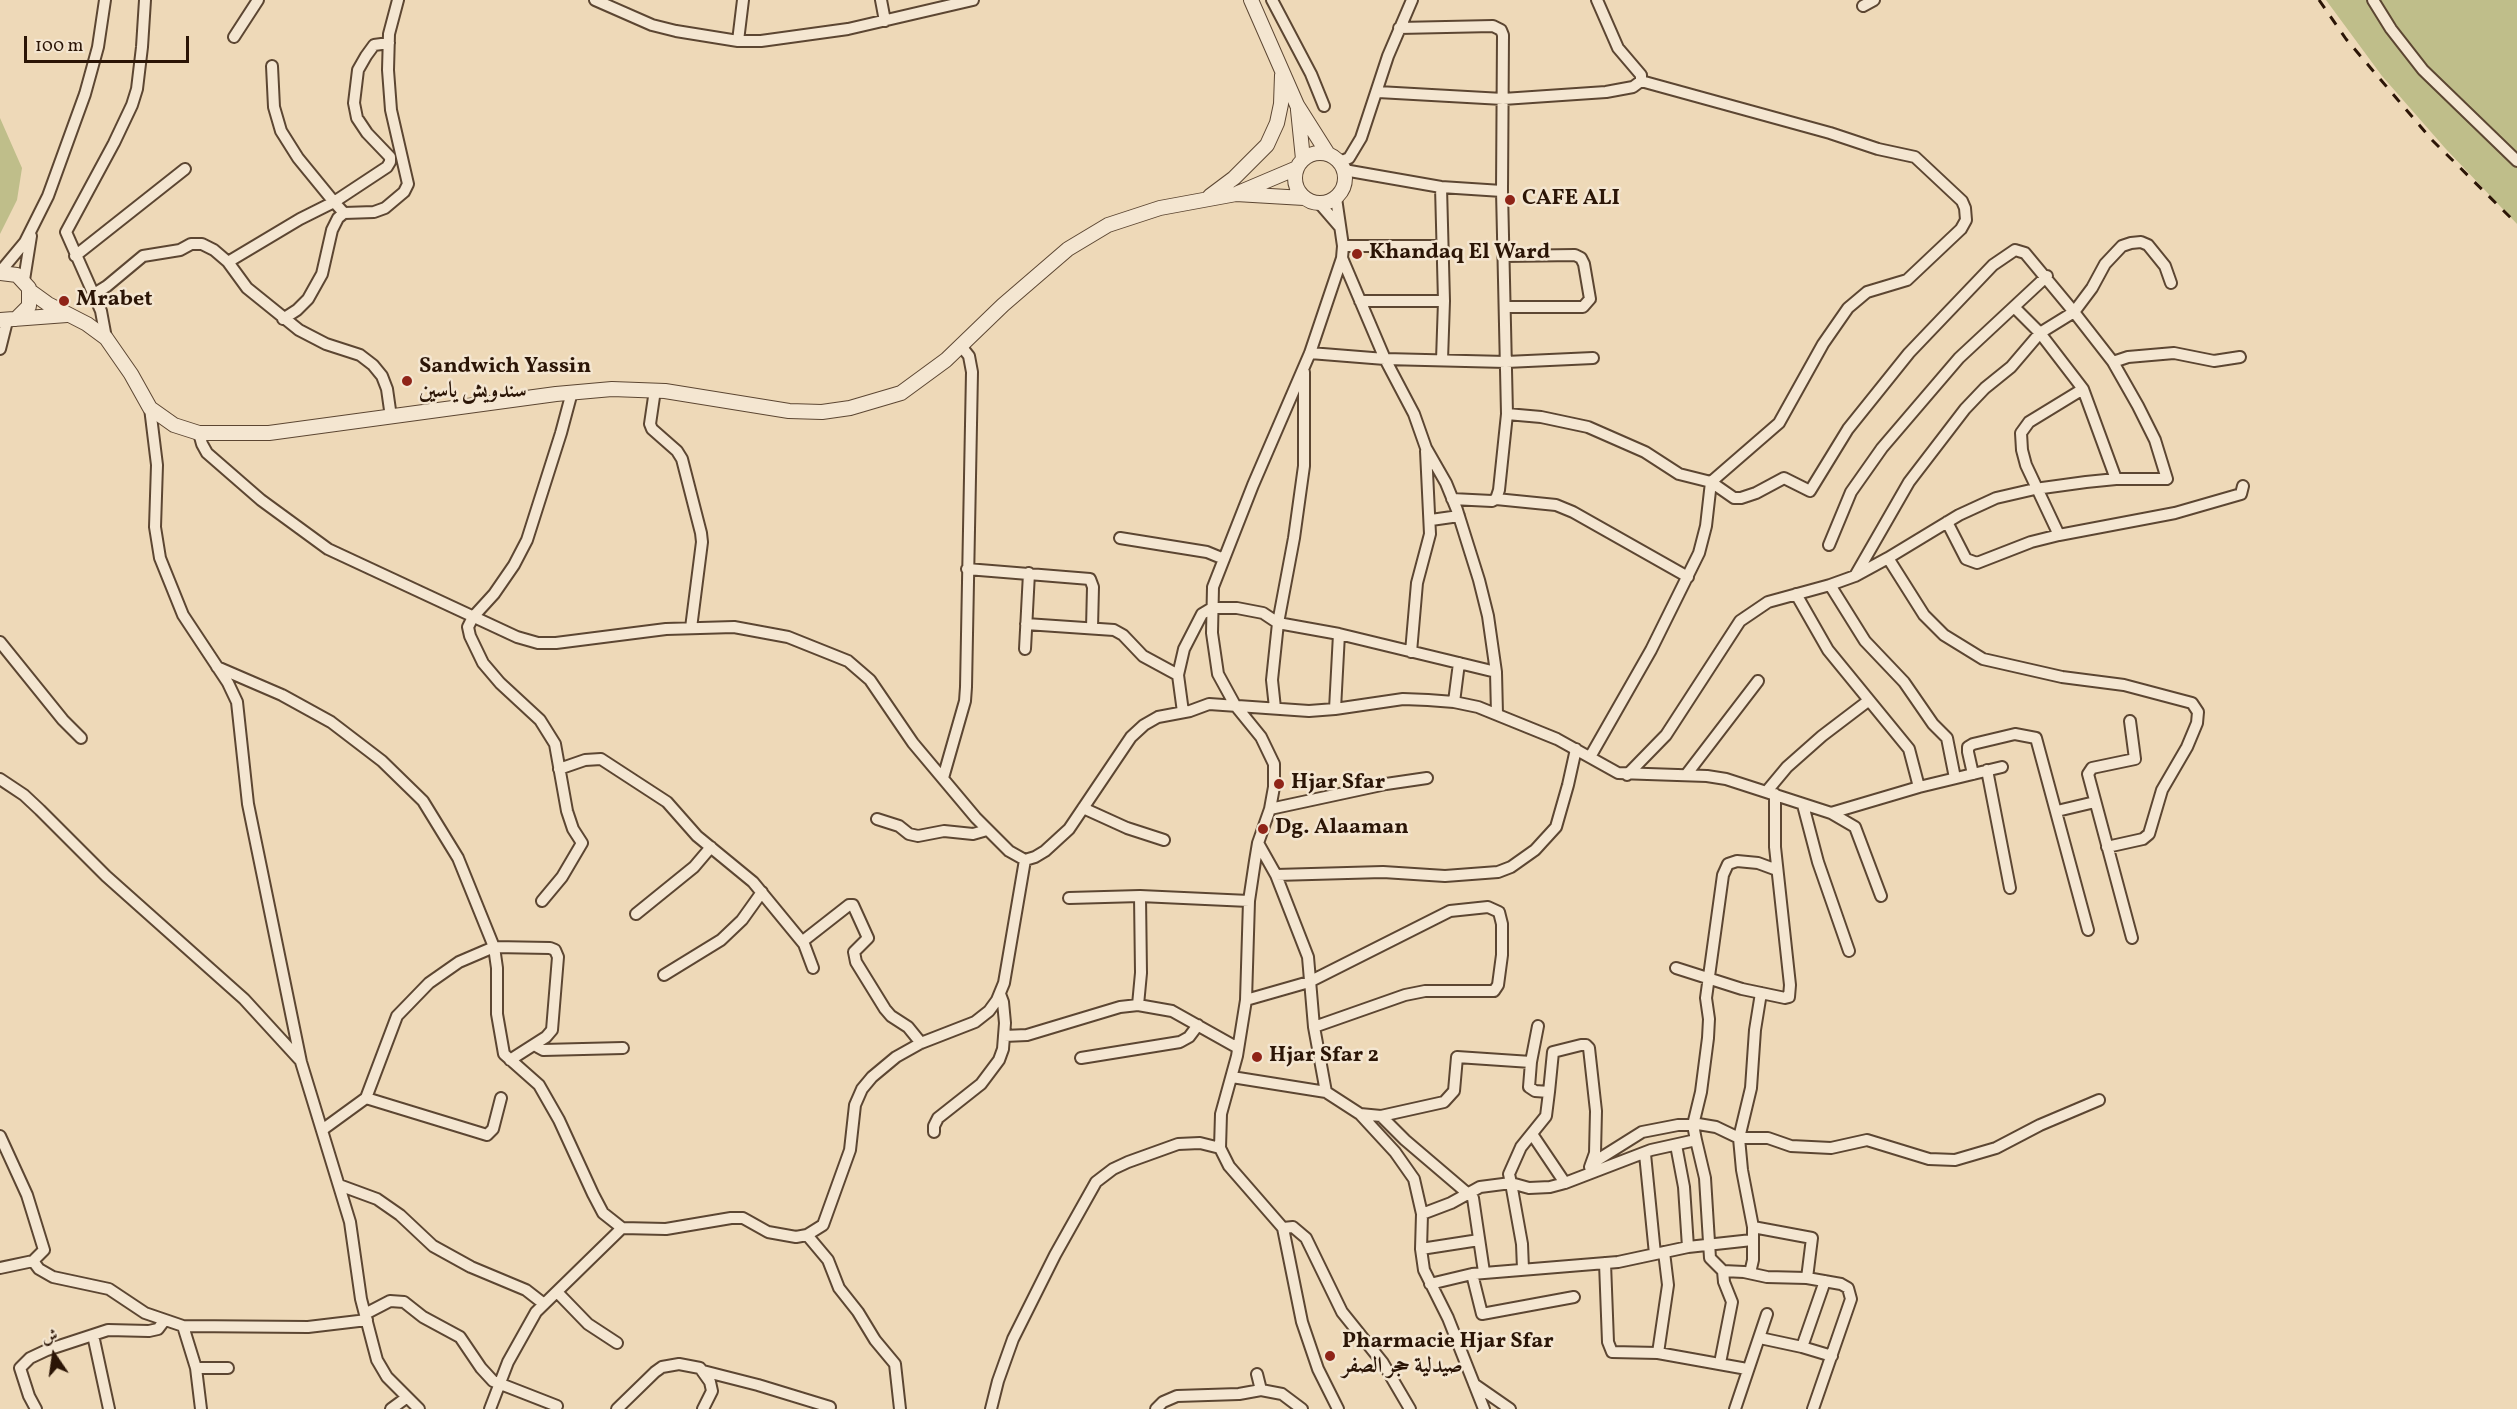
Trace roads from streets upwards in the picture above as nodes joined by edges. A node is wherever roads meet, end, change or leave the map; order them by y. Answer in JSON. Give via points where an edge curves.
{"nodes":[{"id":1,"x":105,"y":0,"type":"edge"},
{"id":2,"x":145,"y":0,"type":"edge"},
{"id":3,"x":258,"y":0,"type":"edge"},
{"id":4,"x":398,"y":0,"type":"edge"},
{"id":5,"x":595,"y":0,"type":"edge"},
{"id":6,"x":743,"y":0,"type":"edge"},
{"id":7,"x":881,"y":0,"type":"edge"},
{"id":8,"x":973,"y":0,"type":"edge"},
{"id":9,"x":1251,"y":0,"type":"edge"},
{"id":10,"x":1272,"y":0,"type":"edge"},
{"id":11,"x":1412,"y":0,"type":"edge"},
{"id":12,"x":1597,"y":0,"type":"edge"},
{"id":13,"x":1874,"y":0,"type":"edge"},
{"id":14,"x":2373,"y":0,"type":"edge"},
{"id":15,"x":1863,"y":6,"type":"dead end"},
{"id":16,"x":885,"y":21,"type":"junction"},
{"id":17,"x":1399,"y":28,"type":"junction"},
{"id":18,"x":234,"y":37,"type":"dead end"},
{"id":19,"x":738,"y":40,"type":"junction"},
{"id":20,"x":389,"y":43,"type":"junction"},
{"id":21,"x":272,"y":66,"type":"dead end"},
{"id":22,"x":1282,"y":70,"type":"junction"},
{"id":23,"x":1641,"y":81,"type":"junction"},
{"id":24,"x":1378,"y":92,"type":"junction"},
{"id":25,"x":1503,"y":99,"type":"junction"},
{"id":26,"x":1297,"y":105,"type":"junction"},
{"id":27,"x":1324,"y":106,"type":"dead end"},
{"id":28,"x":1328,"y":154,"type":"junction"},
{"id":29,"x":2517,"y":161,"type":"edge"},
{"id":30,"x":1300,"y":163,"type":"junction"},
{"id":31,"x":389,"y":164,"type":"junction"},
{"id":32,"x":1342,"y":166,"type":"junction"},
{"id":33,"x":184,"y":169,"type":"dead end"},
{"id":34,"x":406,"y":172,"type":"junction"},
{"id":35,"x":1440,"y":187,"type":"junction"},
{"id":36,"x":1502,"y":191,"type":"junction"},
{"id":37,"x":1236,"y":194,"type":"junction"},
{"id":38,"x":1208,"y":198,"type":"junction"},
{"id":39,"x":1304,"y":198,"type":"junction"},
{"id":40,"x":1336,"y":198,"type":"junction"},
{"id":41,"x":334,"y":202,"type":"junction"},
{"id":42,"x":1320,"y":204,"type":"junction"},
{"id":43,"x":344,"y":213,"type":"junction"},
{"id":44,"x":1340,"y":228,"type":"junction"},
{"id":45,"x":32,"y":230,"type":"junction"},
{"id":46,"x":1343,"y":246,"type":"junction"},
{"id":47,"x":1441,"y":246,"type":"junction"},
{"id":48,"x":75,"y":256,"type":"junction"},
{"id":49,"x":1504,"y":256,"type":"junction"},
{"id":50,"x":1342,"y":258,"type":"junction"},
{"id":51,"x":228,"y":262,"type":"junction"},
{"id":52,"x":0,"y":273,"type":"edge"},
{"id":53,"x":2047,"y":276,"type":"junction"},
{"id":54,"x":2171,"y":284,"type":"dead end"},
{"id":55,"x":27,"y":285,"type":"junction"},
{"id":56,"x":94,"y":294,"type":"junction"},
{"id":57,"x":1360,"y":301,"type":"junction"},
{"id":58,"x":1444,"y":301,"type":"junction"},
{"id":59,"x":2014,"y":307,"type":"junction"},
{"id":60,"x":1506,"y":308,"type":"junction"},
{"id":61,"x":2074,"y":312,"type":"junction"},
{"id":62,"x":69,"y":315,"type":"junction"},
{"id":63,"x":283,"y":319,"type":"junction"},
{"id":64,"x":8,"y":320,"type":"edge"},
{"id":65,"x":2040,"y":333,"type":"junction"},
{"id":66,"x":106,"y":339,"type":"junction"},
{"id":67,"x":961,"y":346,"type":"junction"},
{"id":68,"x":0,"y":349,"type":"edge"},
{"id":69,"x":1310,"y":353,"type":"junction"},
{"id":70,"x":2240,"y":357,"type":"dead end"},
{"id":71,"x":1593,"y":358,"type":"dead end"},
{"id":72,"x":1385,"y":359,"type":"junction"},
{"id":73,"x":1442,"y":360,"type":"junction"},
{"id":74,"x":1506,"y":362,"type":"junction"},
{"id":75,"x":2113,"y":362,"type":"junction"},
{"id":76,"x":1304,"y":368,"type":"junction"},
{"id":77,"x":2083,"y":388,"type":"junction"},
{"id":78,"x":655,"y":390,"type":"junction"},
{"id":79,"x":572,"y":392,"type":"junction"},
{"id":80,"x":150,"y":408,"type":"junction"},
{"id":81,"x":1507,"y":414,"type":"junction"},
{"id":82,"x":391,"y":417,"type":"junction"},
{"id":83,"x":199,"y":433,"type":"junction"},
{"id":84,"x":1426,"y":448,"type":"junction"},
{"id":85,"x":2116,"y":479,"type":"junction"},
{"id":86,"x":1711,"y":482,"type":"junction"},
{"id":87,"x":2243,"y":486,"type":"dead end"},
{"id":88,"x":2036,"y":489,"type":"junction"},
{"id":89,"x":1452,"y":499,"type":"junction"},
{"id":90,"x":1496,"y":500,"type":"junction"},
{"id":91,"x":1459,"y":516,"type":"junction"},
{"id":92,"x":1431,"y":520,"type":"junction"},
{"id":93,"x":1947,"y":522,"type":"junction"},
{"id":94,"x":2059,"y":535,"type":"junction"},
{"id":95,"x":1120,"y":538,"type":"dead end"},
{"id":96,"x":1829,"y":545,"type":"dead end"},
{"id":97,"x":1888,"y":558,"type":"junction"},
{"id":98,"x":1224,"y":559,"type":"junction"},
{"id":99,"x":967,"y":568,"type":"junction"},
{"id":100,"x":1029,"y":573,"type":"junction"},
{"id":101,"x":1855,"y":576,"type":"junction"},
{"id":102,"x":1688,"y":577,"type":"junction"},
{"id":103,"x":1830,"y":585,"type":"junction"},
{"id":104,"x":1796,"y":594,"type":"junction"},
{"id":105,"x":1212,"y":608,"type":"junction"},
{"id":106,"x":473,"y":617,"type":"junction"},
{"id":107,"x":1278,"y":623,"type":"junction"},
{"id":108,"x":1026,"y":624,"type":"junction"},
{"id":109,"x":691,"y":628,"type":"junction"},
{"id":110,"x":1092,"y":628,"type":"junction"},
{"id":111,"x":1339,"y":634,"type":"junction"},
{"id":112,"x":0,"y":642,"type":"edge"},
{"id":113,"x":1025,"y":649,"type":"dead end"},
{"id":114,"x":1411,"y":652,"type":"junction"},
{"id":115,"x":1460,"y":663,"type":"junction"},
{"id":116,"x":217,"y":667,"type":"junction"},
{"id":117,"x":1496,"y":672,"type":"junction"},
{"id":118,"x":1178,"y":675,"type":"junction"},
{"id":119,"x":1758,"y":681,"type":"dead end"},
{"id":120,"x":1868,"y":701,"type":"junction"},
{"id":121,"x":1454,"y":702,"type":"junction"},
{"id":122,"x":1235,"y":705,"type":"junction"},
{"id":123,"x":1275,"y":708,"type":"junction"},
{"id":124,"x":1335,"y":709,"type":"junction"},
{"id":125,"x":1183,"y":712,"type":"junction"},
{"id":126,"x":1497,"y":714,"type":"junction"},
{"id":127,"x":2130,"y":721,"type":"dead end"},
{"id":128,"x":81,"y":738,"type":"dead end"},
{"id":129,"x":1576,"y":749,"type":"junction"},
{"id":130,"x":1590,"y":757,"type":"junction"},
{"id":131,"x":2002,"y":767,"type":"dead end"},
{"id":132,"x":559,"y":769,"type":"junction"},
{"id":133,"x":1987,"y":770,"type":"junction"},
{"id":134,"x":1973,"y":774,"type":"junction"},
{"id":135,"x":1627,"y":775,"type":"junction"},
{"id":136,"x":1686,"y":776,"type":"junction"},
{"id":137,"x":943,"y":778,"type":"junction"},
{"id":138,"x":1427,"y":778,"type":"dead end"},
{"id":139,"x":1955,"y":778,"type":"junction"},
{"id":140,"x":0,"y":779,"type":"edge"},
{"id":141,"x":1919,"y":787,"type":"junction"},
{"id":142,"x":1771,"y":792,"type":"junction"},
{"id":143,"x":2095,"y":802,"type":"junction"},
{"id":144,"x":1803,"y":805,"type":"junction"},
{"id":145,"x":1083,"y":808,"type":"junction"},
{"id":146,"x":1270,"y":809,"type":"junction"},
{"id":147,"x":2057,"y":811,"type":"junction"},
{"id":148,"x":1831,"y":813,"type":"junction"},
{"id":149,"x":877,"y":819,"type":"dead end"},
{"id":150,"x":987,"y":830,"type":"junction"},
{"id":151,"x":1164,"y":840,"type":"dead end"},
{"id":152,"x":1258,"y":843,"type":"junction"},
{"id":153,"x":711,"y":847,"type":"junction"},
{"id":154,"x":2107,"y":848,"type":"junction"},
{"id":155,"x":1025,"y":860,"type":"junction"},
{"id":156,"x":1777,"y":870,"type":"junction"},
{"id":157,"x":1276,"y":874,"type":"junction"},
{"id":158,"x":2010,"y":888,"type":"dead end"},
{"id":159,"x":762,"y":892,"type":"junction"},
{"id":160,"x":1140,"y":896,"type":"junction"},
{"id":161,"x":1881,"y":896,"type":"dead end"},
{"id":162,"x":1070,"y":898,"type":"dead end"},
{"id":163,"x":542,"y":901,"type":"dead end"},
{"id":164,"x":1249,"y":901,"type":"junction"},
{"id":165,"x":636,"y":914,"type":"dead end"},
{"id":166,"x":2088,"y":930,"type":"dead end"},
{"id":167,"x":2132,"y":938,"type":"dead end"},
{"id":168,"x":803,"y":941,"type":"junction"},
{"id":169,"x":494,"y":947,"type":"junction"},
{"id":170,"x":1850,"y":951,"type":"dead end"},
{"id":171,"x":813,"y":968,"type":"dead end"},
{"id":172,"x":1676,"y":968,"type":"dead end"},
{"id":173,"x":663,"y":975,"type":"dead end"},
{"id":174,"x":1708,"y":977,"type":"junction"},
{"id":175,"x":1309,"y":982,"type":"junction"},
{"id":176,"x":1761,"y":993,"type":"junction"},
{"id":177,"x":1000,"y":994,"type":"junction"},
{"id":178,"x":1246,"y":1000,"type":"junction"},
{"id":179,"x":1138,"y":1005,"type":"junction"},
{"id":180,"x":1198,"y":1025,"type":"junction"},
{"id":181,"x":1538,"y":1026,"type":"dead end"},
{"id":182,"x":1314,"y":1028,"type":"junction"},
{"id":183,"x":1005,"y":1036,"type":"junction"},
{"id":184,"x":921,"y":1043,"type":"junction"},
{"id":185,"x":534,"y":1045,"type":"junction"},
{"id":186,"x":623,"y":1048,"type":"dead end"},
{"id":187,"x":1238,"y":1048,"type":"junction"},
{"id":188,"x":1081,"y":1058,"type":"dead end"},
{"id":189,"x":510,"y":1060,"type":"junction"},
{"id":190,"x":301,"y":1062,"type":"junction"},
{"id":191,"x":1531,"y":1062,"type":"junction"},
{"id":192,"x":1232,"y":1077,"type":"junction"},
{"id":193,"x":1326,"y":1092,"type":"junction"},
{"id":194,"x":1549,"y":1092,"type":"junction"},
{"id":195,"x":366,"y":1098,"type":"junction"},
{"id":196,"x":501,"y":1098,"type":"dead end"},
{"id":197,"x":2099,"y":1100,"type":"dead end"},
{"id":198,"x":1360,"y":1114,"type":"junction"},
{"id":199,"x":1382,"y":1116,"type":"junction"},
{"id":200,"x":1692,"y":1125,"type":"junction"},
{"id":201,"x":321,"y":1130,"type":"junction"},
{"id":202,"x":934,"y":1132,"type":"dead end"},
{"id":203,"x":1532,"y":1134,"type":"junction"},
{"id":204,"x":0,"y":1136,"type":"edge"},
{"id":205,"x":1739,"y":1138,"type":"junction"},
{"id":206,"x":1696,"y":1140,"type":"junction"},
{"id":207,"x":1676,"y":1145,"type":"junction"},
{"id":208,"x":1221,"y":1148,"type":"junction"},
{"id":209,"x":1645,"y":1154,"type":"junction"},
{"id":210,"x":1591,"y":1164,"type":"junction"},
{"id":211,"x":1585,"y":1175,"type":"junction"},
{"id":212,"x":1511,"y":1183,"type":"junction"},
{"id":213,"x":1565,"y":1183,"type":"junction"},
{"id":214,"x":339,"y":1185,"type":"junction"},
{"id":215,"x":1470,"y":1194,"type":"junction"},
{"id":216,"x":1422,"y":1214,"type":"junction"},
{"id":217,"x":1753,"y":1227,"type":"junction"},
{"id":218,"x":622,"y":1228,"type":"junction"},
{"id":219,"x":1283,"y":1228,"type":"junction"},
{"id":220,"x":807,"y":1235,"type":"junction"},
{"id":221,"x":1479,"y":1240,"type":"junction"},
{"id":222,"x":1752,"y":1240,"type":"junction"},
{"id":223,"x":1709,"y":1243,"type":"junction"},
{"id":224,"x":1688,"y":1246,"type":"junction"},
{"id":225,"x":1421,"y":1249,"type":"junction"},
{"id":226,"x":1660,"y":1253,"type":"junction"},
{"id":227,"x":33,"y":1261,"type":"junction"},
{"id":228,"x":1605,"y":1263,"type":"junction"},
{"id":229,"x":1,"y":1265,"type":"edge"},
{"id":230,"x":1523,"y":1269,"type":"junction"},
{"id":231,"x":1723,"y":1271,"type":"junction"},
{"id":232,"x":1478,"y":1273,"type":"junction"},
{"id":233,"x":1750,"y":1273,"type":"junction"},
{"id":234,"x":1807,"y":1278,"type":"junction"},
{"id":235,"x":1825,"y":1281,"type":"junction"},
{"id":236,"x":1430,"y":1284,"type":"junction"},
{"id":237,"x":557,"y":1292,"type":"junction"},
{"id":238,"x":1574,"y":1297,"type":"dead end"},
{"id":239,"x":544,"y":1304,"type":"junction"},
{"id":240,"x":1767,"y":1314,"type":"dead end"},
{"id":241,"x":366,"y":1317,"type":"junction"},
{"id":242,"x":164,"y":1322,"type":"junction"},
{"id":243,"x":183,"y":1326,"type":"junction"},
{"id":244,"x":93,"y":1335,"type":"junction"},
{"id":245,"x":1760,"y":1338,"type":"junction"},
{"id":246,"x":617,"y":1343,"type":"dead end"},
{"id":247,"x":1802,"y":1347,"type":"junction"},
{"id":248,"x":1658,"y":1353,"type":"junction"},
{"id":249,"x":1832,"y":1356,"type":"junction"},
{"id":250,"x":1720,"y":1363,"type":"junction"},
{"id":251,"x":196,"y":1368,"type":"junction"},
{"id":252,"x":228,"y":1368,"type":"dead end"},
{"id":253,"x":1748,"y":1369,"type":"junction"},
{"id":254,"x":703,"y":1371,"type":"junction"},
{"id":255,"x":1257,"y":1374,"type":"dead end"},
{"id":256,"x":499,"y":1384,"type":"junction"},
{"id":257,"x":1473,"y":1384,"type":"junction"},
{"id":258,"x":1261,"y":1390,"type":"junction"},
{"id":259,"x":406,"y":1398,"type":"junction"},
{"id":260,"x":556,"y":1406,"type":"dead end"},
{"id":261,"x":830,"y":1407,"type":"dead end"},
{"id":262,"x":36,"y":1409,"type":"edge"},
{"id":263,"x":110,"y":1409,"type":"edge"},
{"id":264,"x":201,"y":1409,"type":"edge"},
{"id":265,"x":391,"y":1409,"type":"edge"},
{"id":266,"x":419,"y":1409,"type":"edge"},
{"id":267,"x":490,"y":1409,"type":"edge"},
{"id":268,"x":617,"y":1409,"type":"edge"},
{"id":269,"x":703,"y":1409,"type":"edge"},
{"id":270,"x":900,"y":1409,"type":"edge"},
{"id":271,"x":991,"y":1409,"type":"edge"},
{"id":272,"x":1156,"y":1409,"type":"edge"},
{"id":273,"x":1302,"y":1409,"type":"edge"},
{"id":274,"x":1338,"y":1409,"type":"edge"},
{"id":275,"x":1410,"y":1409,"type":"edge"},
{"id":276,"x":1484,"y":1409,"type":"edge"},
{"id":277,"x":1510,"y":1409,"type":"edge"},
{"id":278,"x":1735,"y":1409,"type":"edge"},
{"id":279,"x":1812,"y":1409,"type":"edge"}],
"edges":[{"from":1,"to":45,"type":"street","via":[[85,94]]},
{"from":2,"to":48,"type":"street","via":[[137,89],[114,143],[68,225],[68,239]]},
{"from":3,"to":18,"type":"street"},
{"from":4,"to":20,"type":"street"},
{"from":5,"to":19,"type":"street","via":[[652,25]]},
{"from":6,"to":19,"type":"street"},
{"from":7,"to":16,"type":"street"},
{"from":8,"to":16,"type":"street"},
{"from":9,"to":22,"type":"street"},
{"from":10,"to":27,"type":"street"},
{"from":11,"to":17,"type":"street"},
{"from":12,"to":23,"type":"street","via":[[1618,48],[1638,70]]},
{"from":13,"to":15,"type":"street"},
{"from":14,"to":29,"type":"street","via":[[2423,70]]},
{"from":16,"to":19,"type":"street","via":[[815,35]]},
{"from":17,"to":24,"type":"street"},
{"from":17,"to":25,"type":"street","via":[[1497,27],[1503,35]]},
{"from":20,"to":31,"type":"street","via":[[374,45],[366,56],[358,70],[354,103],[357,118],[390,157]]},
{"from":20,"to":34,"type":"street","via":[[391,110]]},
{"from":21,"to":41,"type":"street","via":[[274,107],[281,131]]},
{"from":22,"to":26,"type":"street"},
{"from":22,"to":38,"type":"street","via":[[1281,104],[1266,145]]},
{"from":23,"to":25,"type":"street","via":[[1633,87],[1606,92]]},
{"from":23,"to":86,"type":"street","via":[[1915,157],[1965,208],[1966,220],[1961,229],[1908,280],[1867,292],[1848,308],[1779,423]]},
{"from":24,"to":25,"type":"street"},
{"from":24,"to":32,"type":"street","via":[[1356,150]]},
{"from":25,"to":36,"type":"street"},
{"from":26,"to":28,"type":"street"},
{"from":26,"to":30,"type":"street"},
{"from":28,"to":30,"type":"street","via":[[1319,153]]},
{"from":28,"to":32,"type":"street"},
{"from":30,"to":37,"type":"street"},
{"from":30,"to":39,"type":"street","via":[[1295,184]]},
{"from":31,"to":34,"type":"street"},
{"from":31,"to":41,"type":"street"},
{"from":32,"to":35,"type":"street"},
{"from":32,"to":40,"type":"street","via":[[1345,185]]},
{"from":33,"to":48,"type":"street"},
{"from":34,"to":43,"type":"street","via":[[408,184],[404,192],[385,208]]},
{"from":35,"to":36,"type":"street"},
{"from":35,"to":47,"type":"street"},
{"from":36,"to":49,"type":"street"},
{"from":37,"to":38,"type":"street"},
{"from":37,"to":39,"type":"street"},
{"from":38,"to":67,"type":"street","via":[[1134,215],[1086,237],[1038,273]]},
{"from":39,"to":42,"type":"street"},
{"from":40,"to":42,"type":"street"},
{"from":40,"to":44,"type":"street"},
{"from":41,"to":43,"type":"street"},
{"from":41,"to":51,"type":"street"},
{"from":42,"to":44,"type":"street"},
{"from":43,"to":63,"type":"street","via":[[332,230],[322,274],[308,299]]},
{"from":44,"to":46,"type":"street"},
{"from":45,"to":52,"type":"street"},
{"from":45,"to":55,"type":"street"},
{"from":46,"to":47,"type":"street"},
{"from":46,"to":50,"type":"street"},
{"from":47,"to":58,"type":"street"},
{"from":48,"to":56,"type":"street"},
{"from":49,"to":60,"type":"street"},
{"from":49,"to":60,"type":"street","via":[[1575,255],[1584,264],[1590,299],[1583,307]]},
{"from":50,"to":57,"type":"street"},
{"from":50,"to":69,"type":"street"},
{"from":51,"to":56,"type":"street","via":[[207,246],[191,244],[180,250],[143,256]]},
{"from":51,"to":63,"type":"street","via":[[247,288]]},
{"from":52,"to":55,"type":"street","via":[[17,275]]},
{"from":53,"to":59,"type":"street"},
{"from":53,"to":61,"type":"street"},
{"from":53,"to":86,"type":"street","via":[[2020,250],[2010,252],[1993,265],[1875,393],[1810,491],[1784,478],[1756,493],[1734,498]]},
{"from":54,"to":61,"type":"street","via":[[2165,266],[2148,245],[2131,243],[2122,246],[2105,264]]},
{"from":55,"to":62,"type":"street"},
{"from":55,"to":64,"type":"street","via":[[29,306]]},
{"from":56,"to":66,"type":"street"},
{"from":57,"to":58,"type":"street"},
{"from":57,"to":72,"type":"street"},
{"from":58,"to":73,"type":"street"},
{"from":59,"to":65,"type":"street"},
{"from":59,"to":96,"type":"street","via":[[1959,358],[1882,448],[1851,492]]},
{"from":60,"to":74,"type":"street"},
{"from":61,"to":65,"type":"street"},
{"from":61,"to":75,"type":"street"},
{"from":62,"to":64,"type":"street"},
{"from":62,"to":66,"type":"street"},
{"from":63,"to":82,"type":"street","via":[[373,365],[387,389]]},
{"from":64,"to":68,"type":"street"},
{"from":65,"to":77,"type":"street"},
{"from":65,"to":101,"type":"street","via":[[2012,367],[1975,398],[1934,449],[1891,510]]},
{"from":66,"to":80,"type":"street"},
{"from":67,"to":78,"type":"street","via":[[901,393],[850,408],[789,411]]},
{"from":67,"to":99,"type":"street","via":[[969,356],[972,372]]},
{"from":69,"to":72,"type":"street"},
{"from":69,"to":76,"type":"street"},
{"from":70,"to":75,"type":"street","via":[[2214,361],[2174,353]]},
{"from":71,"to":74,"type":"street"},
{"from":72,"to":73,"type":"street"},
{"from":72,"to":84,"type":"street","via":[[1414,414]]},
{"from":73,"to":74,"type":"street"},
{"from":74,"to":81,"type":"street"},
{"from":75,"to":85,"type":"street","via":[[2155,440],[2167,478]]},
{"from":76,"to":98,"type":"street"},
{"from":76,"to":107,"type":"street","via":[[1304,465]]},
{"from":77,"to":85,"type":"street"},
{"from":77,"to":88,"type":"street","via":[[2037,416],[2021,433],[2022,450]]},
{"from":78,"to":79,"type":"street"},
{"from":78,"to":109,"type":"street","via":[[650,424],[682,459],[701,533]]},
{"from":79,"to":82,"type":"street"},
{"from":79,"to":106,"type":"street","via":[[528,540],[494,594]]},
{"from":80,"to":83,"type":"street","via":[[174,425]]},
{"from":80,"to":116,"type":"street","via":[[157,465],[158,551],[183,615]]},
{"from":81,"to":86,"type":"street","via":[[1588,427],[1645,452],[1679,474]]},
{"from":81,"to":90,"type":"street"},
{"from":82,"to":83,"type":"street","via":[[269,433]]},
{"from":83,"to":106,"type":"street","via":[[207,453],[261,500],[328,549]]},
{"from":84,"to":89,"type":"street"},
{"from":84,"to":92,"type":"street"},
{"from":85,"to":88,"type":"street"},
{"from":86,"to":102,"type":"street","via":[[1700,553]]},
{"from":87,"to":94,"type":"street","via":[[2241,494],[2175,513]]},
{"from":88,"to":93,"type":"street","via":[[1996,498]]},
{"from":88,"to":94,"type":"street"},
{"from":89,"to":90,"type":"street"},
{"from":89,"to":91,"type":"street"},
{"from":90,"to":102,"type":"street","via":[[1556,505]]},
{"from":91,"to":92,"type":"street"},
{"from":91,"to":117,"type":"street","via":[[1479,580]]},
{"from":92,"to":114,"type":"street","via":[[1417,583]]},
{"from":93,"to":94,"type":"street","via":[[1966,559],[1977,563]]},
{"from":93,"to":97,"type":"street"},
{"from":95,"to":98,"type":"street","via":[[1207,552]]},
{"from":97,"to":101,"type":"street"},
{"from":97,"to":154,"type":"street","via":[[1924,615],[1944,635],[1983,659],[2184,699],[2195,707],[2198,717],[2194,732],[2162,790],[2149,834]]},
{"from":98,"to":105,"type":"street","via":[[1213,588]]},
{"from":99,"to":100,"type":"street"},
{"from":99,"to":137,"type":"street","via":[[965,701]]},
{"from":100,"to":108,"type":"street"},
{"from":100,"to":110,"type":"street","via":[[1090,579]]},
{"from":101,"to":103,"type":"street"},
{"from":102,"to":130,"type":"street"},
{"from":103,"to":104,"type":"street"},
{"from":103,"to":139,"type":"street","via":[[1865,641],[1904,682],[1947,738]]},
{"from":104,"to":120,"type":"street","via":[[1828,650]]},
{"from":104,"to":135,"type":"street","via":[[1768,602],[1740,621],[1666,735]]},
{"from":105,"to":107,"type":"street","via":[[1263,613]]},
{"from":105,"to":118,"type":"street","via":[[1202,614],[1184,649]]},
{"from":105,"to":122,"type":"street","via":[[1218,674]]},
{"from":106,"to":109,"type":"street","via":[[517,638],[538,643]]},
{"from":106,"to":132,"type":"street","via":[[468,627],[483,663],[540,720],[555,744]]},
{"from":107,"to":111,"type":"street"},
{"from":107,"to":123,"type":"street","via":[[1272,680]]},
{"from":108,"to":110,"type":"street"},
{"from":108,"to":113,"type":"street"},
{"from":109,"to":137,"type":"street","via":[[734,627],[766,632],[848,661],[870,680],[913,744]]},
{"from":110,"to":118,"type":"street","via":[[1118,631],[1143,656]]},
{"from":111,"to":114,"type":"street"},
{"from":111,"to":124,"type":"street"},
{"from":112,"to":128,"type":"street"},
{"from":114,"to":115,"type":"street"},
{"from":115,"to":117,"type":"street"},
{"from":115,"to":121,"type":"street"},
{"from":116,"to":169,"type":"street","via":[[282,695],[331,722],[409,786],[423,801],[458,858]]},
{"from":116,"to":190,"type":"street","via":[[234,694],[239,713],[250,814]]},
{"from":117,"to":126,"type":"street"},
{"from":118,"to":125,"type":"street"},
{"from":119,"to":136,"type":"street"},
{"from":120,"to":141,"type":"street","via":[[1909,749]]},
{"from":120,"to":142,"type":"street","via":[[1787,767]]},
{"from":121,"to":124,"type":"street","via":[[1403,699]]},
{"from":121,"to":126,"type":"street"},
{"from":122,"to":123,"type":"street"},
{"from":122,"to":125,"type":"street","via":[[1209,704]]},
{"from":122,"to":146,"type":"street","via":[[1261,736],[1274,764]]},
{"from":123,"to":124,"type":"street"},
{"from":125,"to":145,"type":"street","via":[[1158,717],[1131,737]]},
{"from":126,"to":129,"type":"street"},
{"from":127,"to":143,"type":"street","via":[[2136,757],[2090,770]]},
{"from":129,"to":130,"type":"street"},
{"from":129,"to":157,"type":"street","via":[[1556,827],[1535,850],[1511,867],[1498,872],[1445,876],[1383,872]]},
{"from":130,"to":135,"type":"street"},
{"from":131,"to":133,"type":"street"},
{"from":132,"to":153,"type":"street","via":[[601,759],[667,802]]},
{"from":132,"to":163,"type":"street","via":[[567,811],[582,843]]},
{"from":133,"to":134,"type":"street"},
{"from":133,"to":158,"type":"street"},
{"from":134,"to":139,"type":"street"},
{"from":134,"to":147,"type":"street","via":[[1968,747],[2015,734],[2034,736]]},
{"from":135,"to":136,"type":"street"},
{"from":136,"to":142,"type":"street","via":[[1726,779]]},
{"from":137,"to":150,"type":"street"},
{"from":138,"to":146,"type":"street"},
{"from":139,"to":141,"type":"street"},
{"from":140,"to":190,"type":"street","via":[[24,795],[106,876],[244,999]]},
{"from":141,"to":148,"type":"street"},
{"from":142,"to":144,"type":"street"},
{"from":142,"to":156,"type":"street"},
{"from":143,"to":147,"type":"street"},
{"from":143,"to":154,"type":"street"},
{"from":144,"to":148,"type":"street"},
{"from":144,"to":170,"type":"street","via":[[1818,862]]},
{"from":145,"to":151,"type":"street"},
{"from":145,"to":155,"type":"street","via":[[1057,841]]},
{"from":146,"to":152,"type":"street"},
{"from":147,"to":166,"type":"street"},
{"from":148,"to":161,"type":"street","via":[[1855,827]]},
{"from":149,"to":150,"type":"street","via":[[918,836]]},
{"from":150,"to":155,"type":"street"},
{"from":152,"to":157,"type":"street"},
{"from":152,"to":164,"type":"street"},
{"from":153,"to":159,"type":"street"},
{"from":153,"to":165,"type":"street","via":[[694,867]]},
{"from":154,"to":167,"type":"street"},
{"from":155,"to":177,"type":"street"},
{"from":156,"to":174,"type":"street","via":[[1746,861],[1733,861],[1725,868]]},
{"from":156,"to":176,"type":"street","via":[[1789,995],[1785,998]]},
{"from":157,"to":175,"type":"street","via":[[1308,957]]},
{"from":159,"to":168,"type":"street"},
{"from":159,"to":173,"type":"street","via":[[721,940]]},
{"from":160,"to":162,"type":"street"},
{"from":160,"to":164,"type":"street"},
{"from":160,"to":179,"type":"street"},
{"from":164,"to":178,"type":"street"},
{"from":168,"to":171,"type":"street"},
{"from":168,"to":184,"type":"street","via":[[853,905],[868,938],[854,952],[856,962],[885,1009]]},
{"from":169,"to":185,"type":"street","via":[[550,948],[558,957],[552,1030]]},
{"from":169,"to":189,"type":"street","via":[[500,1036],[504,1054]]},
{"from":169,"to":195,"type":"street","via":[[447,969],[404,1006],[391,1028]]},
{"from":172,"to":174,"type":"street"},
{"from":174,"to":176,"type":"street"},
{"from":174,"to":200,"type":"street","via":[[1708,1038]]},
{"from":175,"to":178,"type":"street"},
{"from":175,"to":182,"type":"street"},
{"from":175,"to":182,"type":"street","via":[[1450,911],[1488,907],[1499,912],[1503,955],[1494,991],[1405,995]]},
{"from":176,"to":205,"type":"street","via":[[1750,1088]]},
{"from":177,"to":183,"type":"street"},
{"from":177,"to":184,"type":"street","via":[[975,1022]]},
{"from":178,"to":187,"type":"street"},
{"from":179,"to":180,"type":"street","via":[[1172,1011]]},
{"from":179,"to":183,"type":"street","via":[[1027,1035]]},
{"from":180,"to":187,"type":"street"},
{"from":180,"to":188,"type":"street","via":[[1180,1042]]},
{"from":181,"to":191,"type":"street"},
{"from":182,"to":193,"type":"street"},
{"from":183,"to":202,"type":"street","via":[[999,1060],[988,1077],[938,1118]]},
{"from":184,"to":220,"type":"street","via":[[896,1056],[862,1089],[855,1105],[850,1150],[830,1212],[823,1225]]},
{"from":185,"to":186,"type":"street","via":[[543,1050]]},
{"from":185,"to":189,"type":"street"},
{"from":187,"to":192,"type":"street"},
{"from":189,"to":218,"type":"street","via":[[539,1085],[603,1213]]},
{"from":190,"to":201,"type":"street"},
{"from":191,"to":194,"type":"street","via":[[1529,1087]]},
{"from":191,"to":199,"type":"street","via":[[1457,1057],[1454,1091],[1448,1099],[1437,1105]]},
{"from":192,"to":193,"type":"street"},
{"from":192,"to":208,"type":"street","via":[[1221,1114]]},
{"from":193,"to":198,"type":"street"},
{"from":194,"to":203,"type":"street","via":[[1546,1116]]},
{"from":194,"to":210,"type":"street","via":[[1553,1052],[1588,1046],[1596,1098]]},
{"from":195,"to":196,"type":"street","via":[[487,1135],[493,1130]]},
{"from":195,"to":201,"type":"street"},
{"from":197,"to":205,"type":"street","via":[[1996,1148],[1945,1161],[1867,1140],[1810,1149],[1768,1138]]},
{"from":198,"to":199,"type":"street"},
{"from":198,"to":216,"type":"street","via":[[1406,1166],[1414,1179]]},
{"from":199,"to":215,"type":"street"},
{"from":200,"to":205,"type":"street","via":[[1716,1126]]},
{"from":200,"to":206,"type":"street"},
{"from":200,"to":210,"type":"street","via":[[1642,1132]]},
{"from":201,"to":214,"type":"street"},
{"from":203,"to":212,"type":"street","via":[[1509,1174]]},
{"from":203,"to":213,"type":"street"},
{"from":204,"to":227,"type":"street","via":[[27,1195],[44,1250]]},
{"from":205,"to":217,"type":"street"},
{"from":206,"to":207,"type":"street"},
{"from":206,"to":223,"type":"street","via":[[1705,1178]]},
{"from":207,"to":209,"type":"street"},
{"from":207,"to":224,"type":"street","via":[[1684,1186]]},
{"from":208,"to":219,"type":"street","via":[[1229,1166]]},
{"from":208,"to":271,"type":"street","via":[[1200,1143],[1178,1144],[1128,1162],[1096,1182],[1013,1339]]},
{"from":209,"to":211,"type":"street"},
{"from":209,"to":226,"type":"street"},
{"from":210,"to":211,"type":"street"},
{"from":211,"to":213,"type":"street"},
{"from":212,"to":213,"type":"street","via":[[1529,1188]]},
{"from":212,"to":215,"type":"street","via":[[1480,1187]]},
{"from":212,"to":230,"type":"street"},
{"from":214,"to":239,"type":"street","via":[[377,1199],[433,1246],[526,1290]]},
{"from":214,"to":241,"type":"street","via":[[350,1222]]},
{"from":215,"to":216,"type":"street"},
{"from":215,"to":221,"type":"street"},
{"from":216,"to":225,"type":"street"},
{"from":217,"to":222,"type":"street"},
{"from":217,"to":234,"type":"street","via":[[1812,1238]]},
{"from":218,"to":220,"type":"street","via":[[666,1229],[743,1218],[775,1234]]},
{"from":218,"to":237,"type":"street"},
{"from":219,"to":274,"type":"street","via":[[1302,1322],[1318,1369]]},
{"from":219,"to":275,"type":"street","via":[[1293,1227],[1306,1238],[1342,1312],[1383,1363]]},
{"from":220,"to":270,"type":"street","via":[[828,1260],[839,1288],[895,1364]]},
{"from":221,"to":225,"type":"street"},
{"from":221,"to":232,"type":"street"},
{"from":222,"to":223,"type":"street"},
{"from":222,"to":233,"type":"street"},
{"from":223,"to":224,"type":"street"},
{"from":223,"to":231,"type":"street","via":[[1710,1258]]},
{"from":224,"to":226,"type":"street"},
{"from":225,"to":236,"type":"street"},
{"from":226,"to":228,"type":"street"},
{"from":226,"to":248,"type":"street","via":[[1668,1285]]},
{"from":227,"to":229,"type":"street"},
{"from":227,"to":242,"type":"street","via":[[53,1277],[109,1289]]},
{"from":228,"to":230,"type":"street"},
{"from":228,"to":248,"type":"street","via":[[1612,1352]]},
{"from":230,"to":232,"type":"street"},
{"from":231,"to":233,"type":"street"},
{"from":231,"to":250,"type":"street","via":[[1732,1307]]},
{"from":232,"to":236,"type":"street"},
{"from":232,"to":238,"type":"street","via":[[1482,1314]]},
{"from":233,"to":234,"type":"street"},
{"from":234,"to":235,"type":"street"},
{"from":235,"to":247,"type":"street"},
{"from":235,"to":249,"type":"street","via":[[1841,1284],[1851,1295]]},
{"from":236,"to":257,"type":"street","via":[[1448,1318]]},
{"from":237,"to":239,"type":"street"},
{"from":237,"to":246,"type":"street","via":[[588,1324]]},
{"from":239,"to":256,"type":"street","via":[[536,1312]]},
{"from":240,"to":245,"type":"street"},
{"from":241,"to":243,"type":"street","via":[[308,1327]]},
{"from":241,"to":256,"type":"street","via":[[390,1301],[404,1302],[460,1337],[480,1368]]},
{"from":241,"to":259,"type":"street","via":[[381,1368]]},
{"from":242,"to":243,"type":"street"},
{"from":242,"to":244,"type":"street","via":[[158,1329],[108,1330]]},
{"from":243,"to":251,"type":"street"},
{"from":244,"to":262,"type":"street","via":[[47,1350],[20,1368]]},
{"from":244,"to":263,"type":"street"},
{"from":245,"to":247,"type":"street"},
{"from":245,"to":253,"type":"street"},
{"from":247,"to":249,"type":"street"},
{"from":248,"to":250,"type":"street"},
{"from":249,"to":279,"type":"street"},
{"from":250,"to":253,"type":"street"},
{"from":251,"to":252,"type":"street"},
{"from":251,"to":264,"type":"street"},
{"from":253,"to":278,"type":"street"},
{"from":254,"to":261,"type":"street"},
{"from":254,"to":268,"type":"street","via":[[690,1365],[662,1367]]},
{"from":254,"to":269,"type":"street","via":[[712,1392]]},
{"from":255,"to":258,"type":"street"},
{"from":256,"to":260,"type":"street"},
{"from":256,"to":267,"type":"street"},
{"from":257,"to":276,"type":"street"},
{"from":257,"to":277,"type":"street"},
{"from":258,"to":272,"type":"street","via":[[1177,1396]]},
{"from":258,"to":273,"type":"street","via":[[1282,1394]]},
{"from":259,"to":265,"type":"street"},
{"from":259,"to":266,"type":"street"}]}
